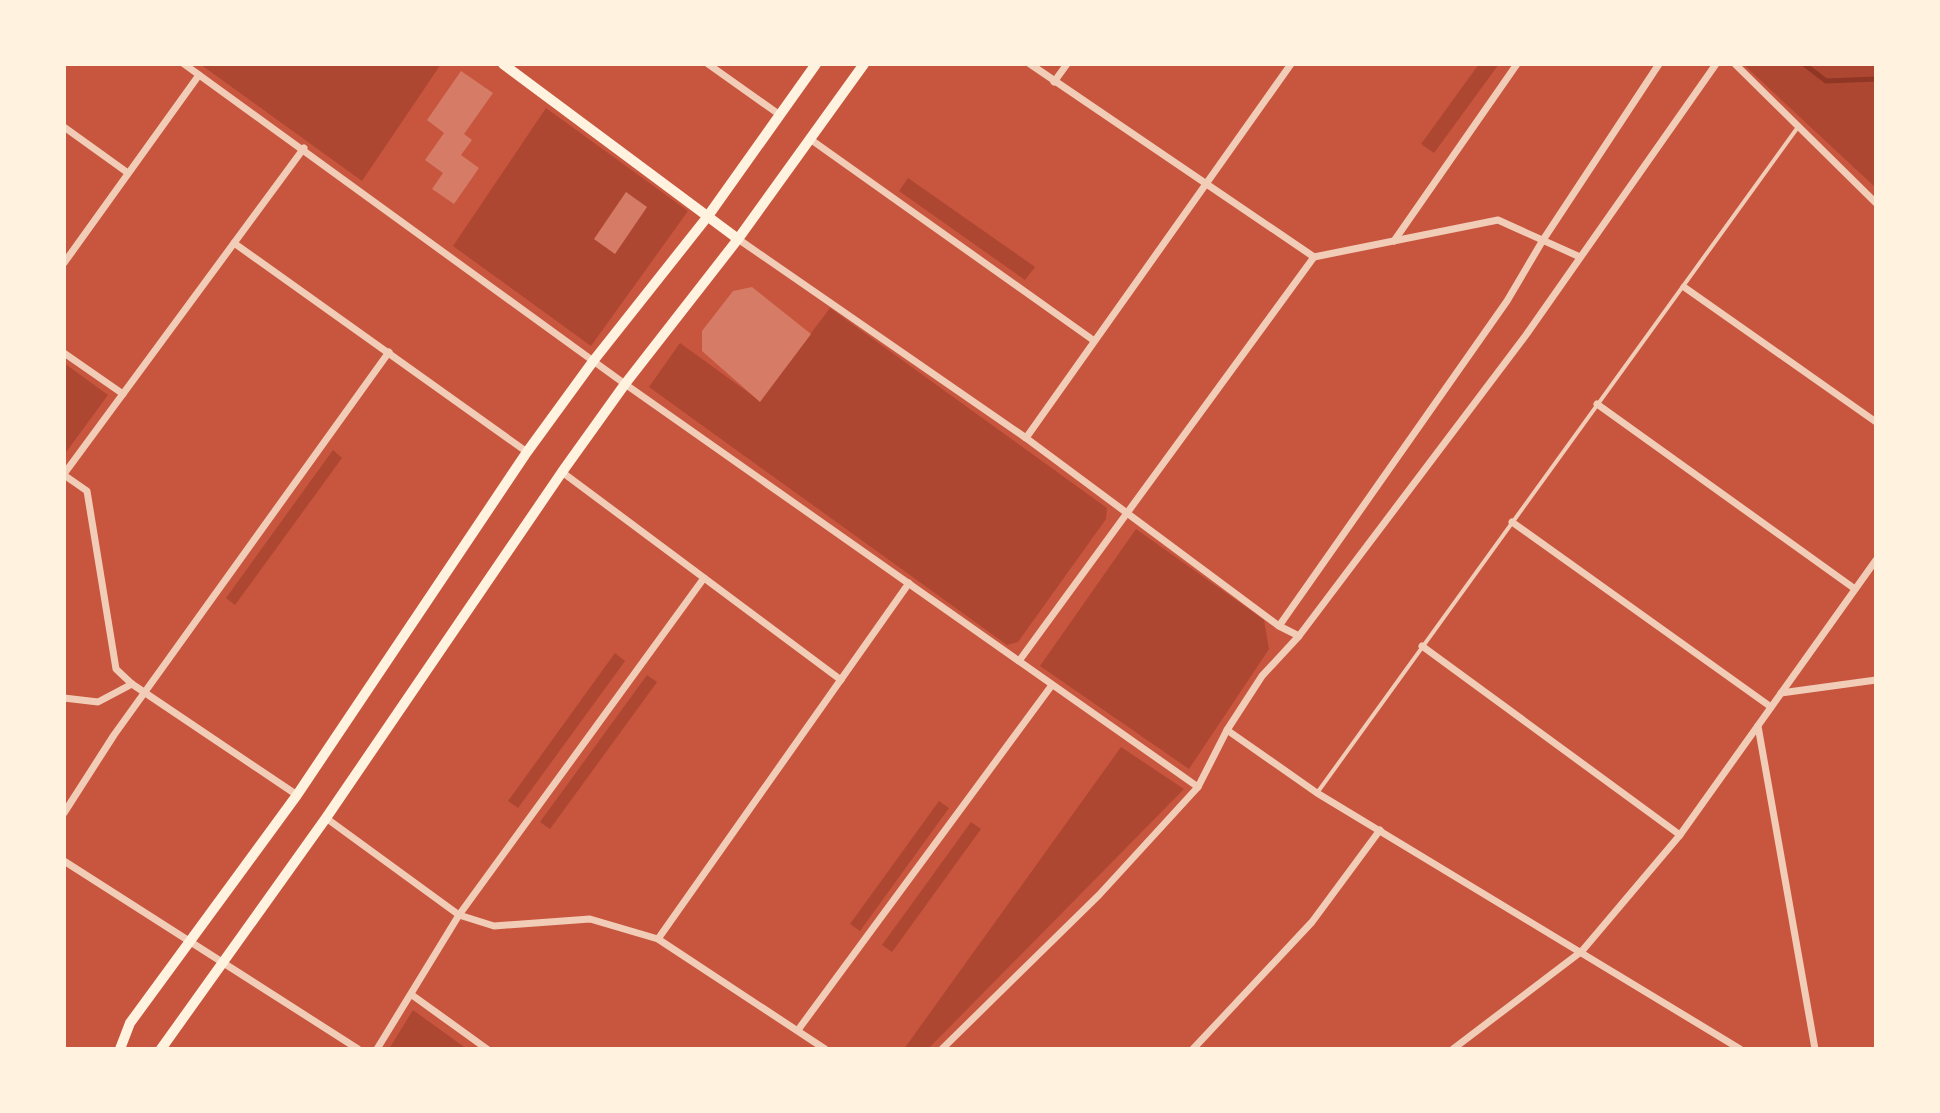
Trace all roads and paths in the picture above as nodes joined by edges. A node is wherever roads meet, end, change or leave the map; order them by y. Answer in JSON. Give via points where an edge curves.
{"nodes":[{"id":1,"x":184,"y":64,"type":"edge"},
{"id":2,"x":503,"y":64,"type":"edge"},
{"id":3,"x":708,"y":64,"type":"edge"},
{"id":4,"x":816,"y":64,"type":"edge"},
{"id":5,"x":864,"y":64,"type":"edge"},
{"id":6,"x":1030,"y":64,"type":"edge"},
{"id":7,"x":1067,"y":64,"type":"edge"},
{"id":8,"x":1291,"y":64,"type":"edge"},
{"id":9,"x":1517,"y":64,"type":"edge"},
{"id":10,"x":1659,"y":64,"type":"edge"},
{"id":11,"x":1716,"y":64,"type":"edge"},
{"id":12,"x":1735,"y":64,"type":"edge"},
{"id":13,"x":199,"y":75,"type":"junction"},
{"id":14,"x":1054,"y":82,"type":"junction"},
{"id":15,"x":780,"y":115,"type":"junction"},
{"id":16,"x":1799,"y":126,"type":"junction"},
{"id":17,"x":64,"y":127,"type":"edge"},
{"id":18,"x":810,"y":139,"type":"junction"},
{"id":19,"x":304,"y":148,"type":"junction"},
{"id":20,"x":128,"y":173,"type":"junction"},
{"id":21,"x":1205,"y":183,"type":"junction"},
{"id":22,"x":1876,"y":203,"type":"edge"},
{"id":23,"x":708,"y":216,"type":"junction"},
{"id":24,"x":738,"y":239,"type":"junction"},
{"id":25,"x":1543,"y":240,"type":"junction"},
{"id":26,"x":1394,"y":241,"type":"junction"},
{"id":27,"x":234,"y":243,"type":"junction"},
{"id":28,"x":1314,"y":257,"type":"junction"},
{"id":29,"x":1580,"y":257,"type":"junction"},
{"id":30,"x":64,"y":263,"type":"edge"},
{"id":31,"x":1684,"y":287,"type":"junction"},
{"id":32,"x":1093,"y":340,"type":"junction"},
{"id":33,"x":389,"y":352,"type":"junction"},
{"id":34,"x":64,"y":353,"type":"edge"},
{"id":35,"x":594,"y":360,"type":"junction"},
{"id":36,"x":625,"y":384,"type":"junction"},
{"id":37,"x":123,"y":394,"type":"junction"},
{"id":38,"x":1597,"y":404,"type":"junction"},
{"id":39,"x":1876,"y":422,"type":"edge"},
{"id":40,"x":1026,"y":438,"type":"junction"},
{"id":41,"x":527,"y":452,"type":"junction"},
{"id":42,"x":562,"y":472,"type":"junction"},
{"id":43,"x":64,"y":474,"type":"edge"},
{"id":44,"x":1126,"y":514,"type":"junction"},
{"id":45,"x":1512,"y":522,"type":"junction"},
{"id":46,"x":1876,"y":560,"type":"edge"},
{"id":47,"x":704,"y":578,"type":"junction"},
{"id":48,"x":909,"y":583,"type":"junction"},
{"id":49,"x":1855,"y":589,"type":"junction"},
{"id":50,"x":1279,"y":626,"type":"junction"},
{"id":51,"x":1299,"y":636,"type":"junction"},
{"id":52,"x":1422,"y":646,"type":"junction"},
{"id":53,"x":1019,"y":661,"type":"junction"},
{"id":54,"x":841,"y":680,"type":"junction"},
{"id":55,"x":1876,"y":680,"type":"edge"},
{"id":56,"x":132,"y":684,"type":"junction"},
{"id":57,"x":1052,"y":685,"type":"junction"},
{"id":58,"x":145,"y":692,"type":"junction"},
{"id":59,"x":1781,"y":693,"type":"junction"},
{"id":60,"x":64,"y":698,"type":"edge"},
{"id":61,"x":1771,"y":707,"type":"junction"},
{"id":62,"x":1758,"y":726,"type":"junction"},
{"id":63,"x":1227,"y":730,"type":"junction"},
{"id":64,"x":1198,"y":787,"type":"junction"},
{"id":65,"x":1317,"y":793,"type":"junction"},
{"id":66,"x":297,"y":795,"type":"junction"},
{"id":67,"x":64,"y":813,"type":"edge"},
{"id":68,"x":326,"y":818,"type":"junction"},
{"id":69,"x":1380,"y":830,"type":"junction"},
{"id":70,"x":1680,"y":835,"type":"junction"},
{"id":71,"x":64,"y":861,"type":"edge"},
{"id":72,"x":459,"y":915,"type":"junction"},
{"id":73,"x":658,"y":939,"type":"junction"},
{"id":74,"x":188,"y":942,"type":"junction"},
{"id":75,"x":1582,"y":951,"type":"junction"},
{"id":76,"x":222,"y":961,"type":"junction"},
{"id":77,"x":412,"y":995,"type":"junction"},
{"id":78,"x":798,"y":1030,"type":"junction"},
{"id":79,"x":120,"y":1049,"type":"edge"},
{"id":80,"x":161,"y":1049,"type":"edge"},
{"id":81,"x":358,"y":1049,"type":"edge"},
{"id":82,"x":377,"y":1049,"type":"edge"},
{"id":83,"x":487,"y":1049,"type":"edge"},
{"id":84,"x":825,"y":1049,"type":"edge"},
{"id":85,"x":942,"y":1049,"type":"edge"},
{"id":86,"x":1193,"y":1049,"type":"edge"},
{"id":87,"x":1453,"y":1049,"type":"edge"},
{"id":88,"x":1740,"y":1049,"type":"edge"},
{"id":89,"x":1815,"y":1049,"type":"edge"}],
"edges":[{"from":1,"to":13,"type":"street"},
{"from":2,"to":23,"type":"main road"},
{"from":3,"to":15,"type":"street"},
{"from":4,"to":15,"type":"main road"},
{"from":5,"to":18,"type":"main road"},
{"from":6,"to":14,"type":"street"},
{"from":7,"to":14,"type":"street"},
{"from":8,"to":21,"type":"street"},
{"from":9,"to":26,"type":"street"},
{"from":10,"to":25,"type":"street"},
{"from":11,"to":29,"type":"street"},
{"from":12,"to":16,"type":"street"},
{"from":13,"to":19,"type":"street"},
{"from":13,"to":20,"type":"street"},
{"from":14,"to":21,"type":"street"},
{"from":15,"to":23,"type":"main road"},
{"from":16,"to":22,"type":"street"},
{"from":16,"to":31,"type":"lane"},
{"from":17,"to":20,"type":"street"},
{"from":18,"to":24,"type":"main road"},
{"from":18,"to":32,"type":"street"},
{"from":19,"to":27,"type":"street"},
{"from":19,"to":35,"type":"street"},
{"from":20,"to":30,"type":"street"},
{"from":21,"to":28,"type":"street"},
{"from":21,"to":32,"type":"street"},
{"from":23,"to":24,"type":"main road"},
{"from":23,"to":35,"type":"main road"},
{"from":24,"to":36,"type":"main road"},
{"from":24,"to":40,"type":"street"},
{"from":25,"to":26,"type":"street","via":[[1498,220]]},
{"from":25,"to":29,"type":"street"},
{"from":25,"to":50,"type":"street","via":[[1507,301]]},
{"from":26,"to":28,"type":"street"},
{"from":27,"to":33,"type":"street"},
{"from":27,"to":37,"type":"street"},
{"from":28,"to":44,"type":"street"},
{"from":29,"to":51,"type":"street"},
{"from":31,"to":38,"type":"lane"},
{"from":31,"to":39,"type":"street"},
{"from":32,"to":40,"type":"street"},
{"from":33,"to":41,"type":"street"},
{"from":33,"to":58,"type":"street"},
{"from":34,"to":37,"type":"street"},
{"from":35,"to":36,"type":"street"},
{"from":35,"to":41,"type":"main road"},
{"from":36,"to":42,"type":"main road"},
{"from":36,"to":48,"type":"street"},
{"from":37,"to":43,"type":"street"},
{"from":38,"to":45,"type":"lane"},
{"from":38,"to":49,"type":"street"},
{"from":40,"to":44,"type":"street"},
{"from":41,"to":66,"type":"main road"},
{"from":42,"to":47,"type":"street"},
{"from":42,"to":68,"type":"main road"},
{"from":43,"to":56,"type":"street","via":[[87,491],[116,669]]},
{"from":44,"to":50,"type":"street"},
{"from":44,"to":53,"type":"street"},
{"from":45,"to":52,"type":"lane"},
{"from":45,"to":61,"type":"street"},
{"from":46,"to":49,"type":"street"},
{"from":47,"to":54,"type":"street"},
{"from":47,"to":72,"type":"street"},
{"from":48,"to":53,"type":"street"},
{"from":48,"to":54,"type":"street"},
{"from":49,"to":59,"type":"street"},
{"from":50,"to":51,"type":"street"},
{"from":51,"to":63,"type":"street","via":[[1262,676]]},
{"from":52,"to":65,"type":"lane"},
{"from":52,"to":70,"type":"street"},
{"from":53,"to":57,"type":"street"},
{"from":54,"to":73,"type":"street"},
{"from":55,"to":59,"type":"street"},
{"from":56,"to":58,"type":"street"},
{"from":56,"to":60,"type":"street","via":[[98,702]]},
{"from":57,"to":64,"type":"street"},
{"from":57,"to":78,"type":"street"},
{"from":58,"to":66,"type":"street"},
{"from":58,"to":67,"type":"street"},
{"from":59,"to":61,"type":"street"},
{"from":61,"to":62,"type":"street"},
{"from":62,"to":70,"type":"street"},
{"from":62,"to":89,"type":"street"},
{"from":63,"to":64,"type":"street"},
{"from":63,"to":65,"type":"street"},
{"from":64,"to":85,"type":"street","via":[[1099,895]]},
{"from":65,"to":69,"type":"street"},
{"from":66,"to":74,"type":"main road"},
{"from":68,"to":72,"type":"street"},
{"from":68,"to":76,"type":"main road"},
{"from":69,"to":75,"type":"street"},
{"from":69,"to":86,"type":"street","via":[[1312,922]]},
{"from":70,"to":75,"type":"street"},
{"from":71,"to":74,"type":"street"},
{"from":72,"to":73,"type":"street","via":[[494,926],[590,919]]},
{"from":72,"to":77,"type":"street"},
{"from":73,"to":78,"type":"street"},
{"from":74,"to":76,"type":"street"},
{"from":74,"to":79,"type":"main road","via":[[130,1023]]},
{"from":75,"to":87,"type":"street"},
{"from":75,"to":88,"type":"street"},
{"from":76,"to":80,"type":"main road"},
{"from":76,"to":81,"type":"street"},
{"from":77,"to":82,"type":"street"},
{"from":77,"to":83,"type":"street"},
{"from":78,"to":84,"type":"street"}]}
